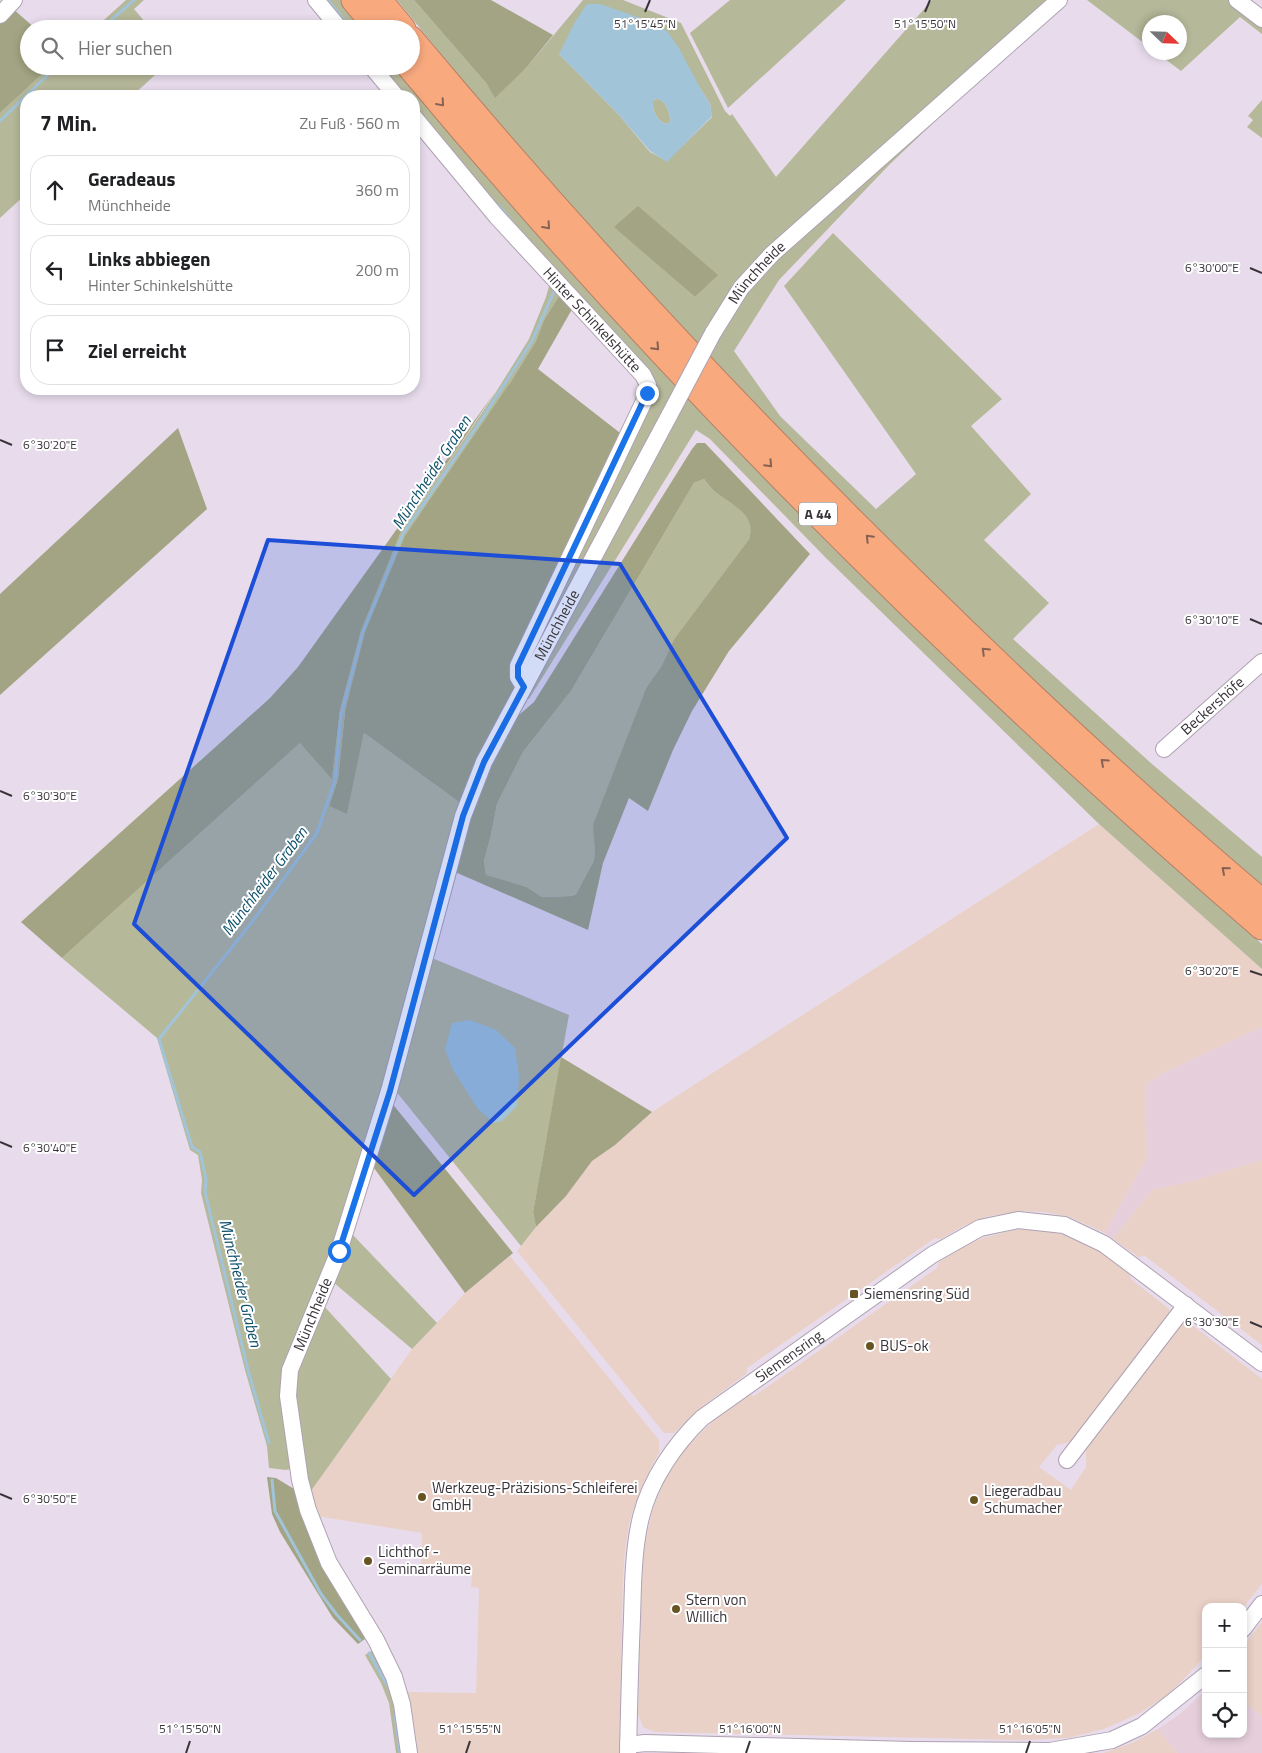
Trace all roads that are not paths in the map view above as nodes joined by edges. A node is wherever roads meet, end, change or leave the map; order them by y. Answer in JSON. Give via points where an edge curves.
{"nodes":[{"id":1,"x":14,"y":0,"type":"edge"},
{"id":2,"x":316,"y":0,"type":"edge"},
{"id":3,"x":354,"y":0,"type":"edge"},
{"id":4,"x":379,"y":0,"type":"edge"},
{"id":5,"x":1059,"y":0,"type":"edge"},
{"id":6,"x":1237,"y":0,"type":"edge"},
{"id":7,"x":0,"y":15,"type":"edge"},
{"id":8,"x":1262,"y":19,"type":"edge"},
{"id":9,"x":333,"y":20,"type":"edge"},
{"id":10,"x":371,"y":20,"type":"edge"},
{"id":11,"x":395,"y":20,"type":"edge"},
{"id":12,"x":420,"y":50,"type":"edge"},
{"id":13,"x":378,"y":75,"type":"edge"},
{"id":14,"x":417,"y":75,"type":"edge"},
{"id":15,"x":391,"y":90,"type":"edge"},
{"id":16,"x":420,"y":124,"type":"edge"},
{"id":17,"x":1262,"y":662,"type":"edge"},
{"id":18,"x":524,"y":687,"type":"junction"},
{"id":19,"x":1164,"y":749,"type":"dead end"},
{"id":20,"x":1262,"y":902,"type":"edge"},
{"id":21,"x":1262,"y":928,"type":"edge"},
{"id":22,"x":1186,"y":1305,"type":"junction"},
{"id":23,"x":1262,"y":1363,"type":"edge"},
{"id":24,"x":1067,"y":1460,"type":"dead end"},
{"id":25,"x":1262,"y":1604,"type":"edge"},
{"id":26,"x":1247,"y":1624,"type":"edge"},
{"id":27,"x":1202,"y":1678,"type":"edge"},
{"id":28,"x":628,"y":1749,"type":"edge"},
{"id":29,"x":409,"y":1753,"type":"edge"}],
"edges":[{"from":1,"to":7,"type":"street"},
{"from":2,"to":9,"type":"street"},
{"from":3,"to":10,"type":"highway"},
{"from":4,"to":11,"type":"highway"},
{"from":5,"to":18,"type":"street","name":"Münchheide","bridge":true,"via":[[772,254],[741,288],[713,333]]},
{"from":6,"to":8,"type":"street"},
{"from":20,"to":12,"type":"highway","number":"A 44","one_way":true,"via":[[1031,694],[849,518],[626,285]]},
{"from":13,"to":15,"type":"street"},
{"from":14,"to":21,"type":"highway","number":"A 44","one_way":true,"via":[[646,336],[830,527],[1033,723]]},
{"from":16,"to":18,"type":"street","name":"Hinter Schinkelshütte","via":[[497,217],[648,384],[646,397],[518,666],[518,677]]},
{"from":17,"to":19,"type":"street","name":"Beckershöfe"},
{"from":18,"to":29,"type":"street","name":"Münchheide","via":[[484,762],[463,816],[390,1091],[339,1251],[290,1370],[288,1396],[300,1480],[308,1510],[328,1563],[376,1640],[394,1677],[402,1704]]},
{"from":22,"to":23,"type":"street","name":"Siemensring"},
{"from":22,"to":24,"type":"street"},
{"from":22,"to":28,"type":"street","name":"Siemensring","via":[[1104,1244],[1064,1225],[1018,1220],[980,1228],[932,1255],[702,1418],[672,1451],[655,1480],[641,1516],[633,1567]]},
{"from":25,"to":26,"type":"street"},
{"from":27,"to":28,"type":"street","via":[[1142,1726],[1112,1740],[1050,1751],[654,1743]]}]}
